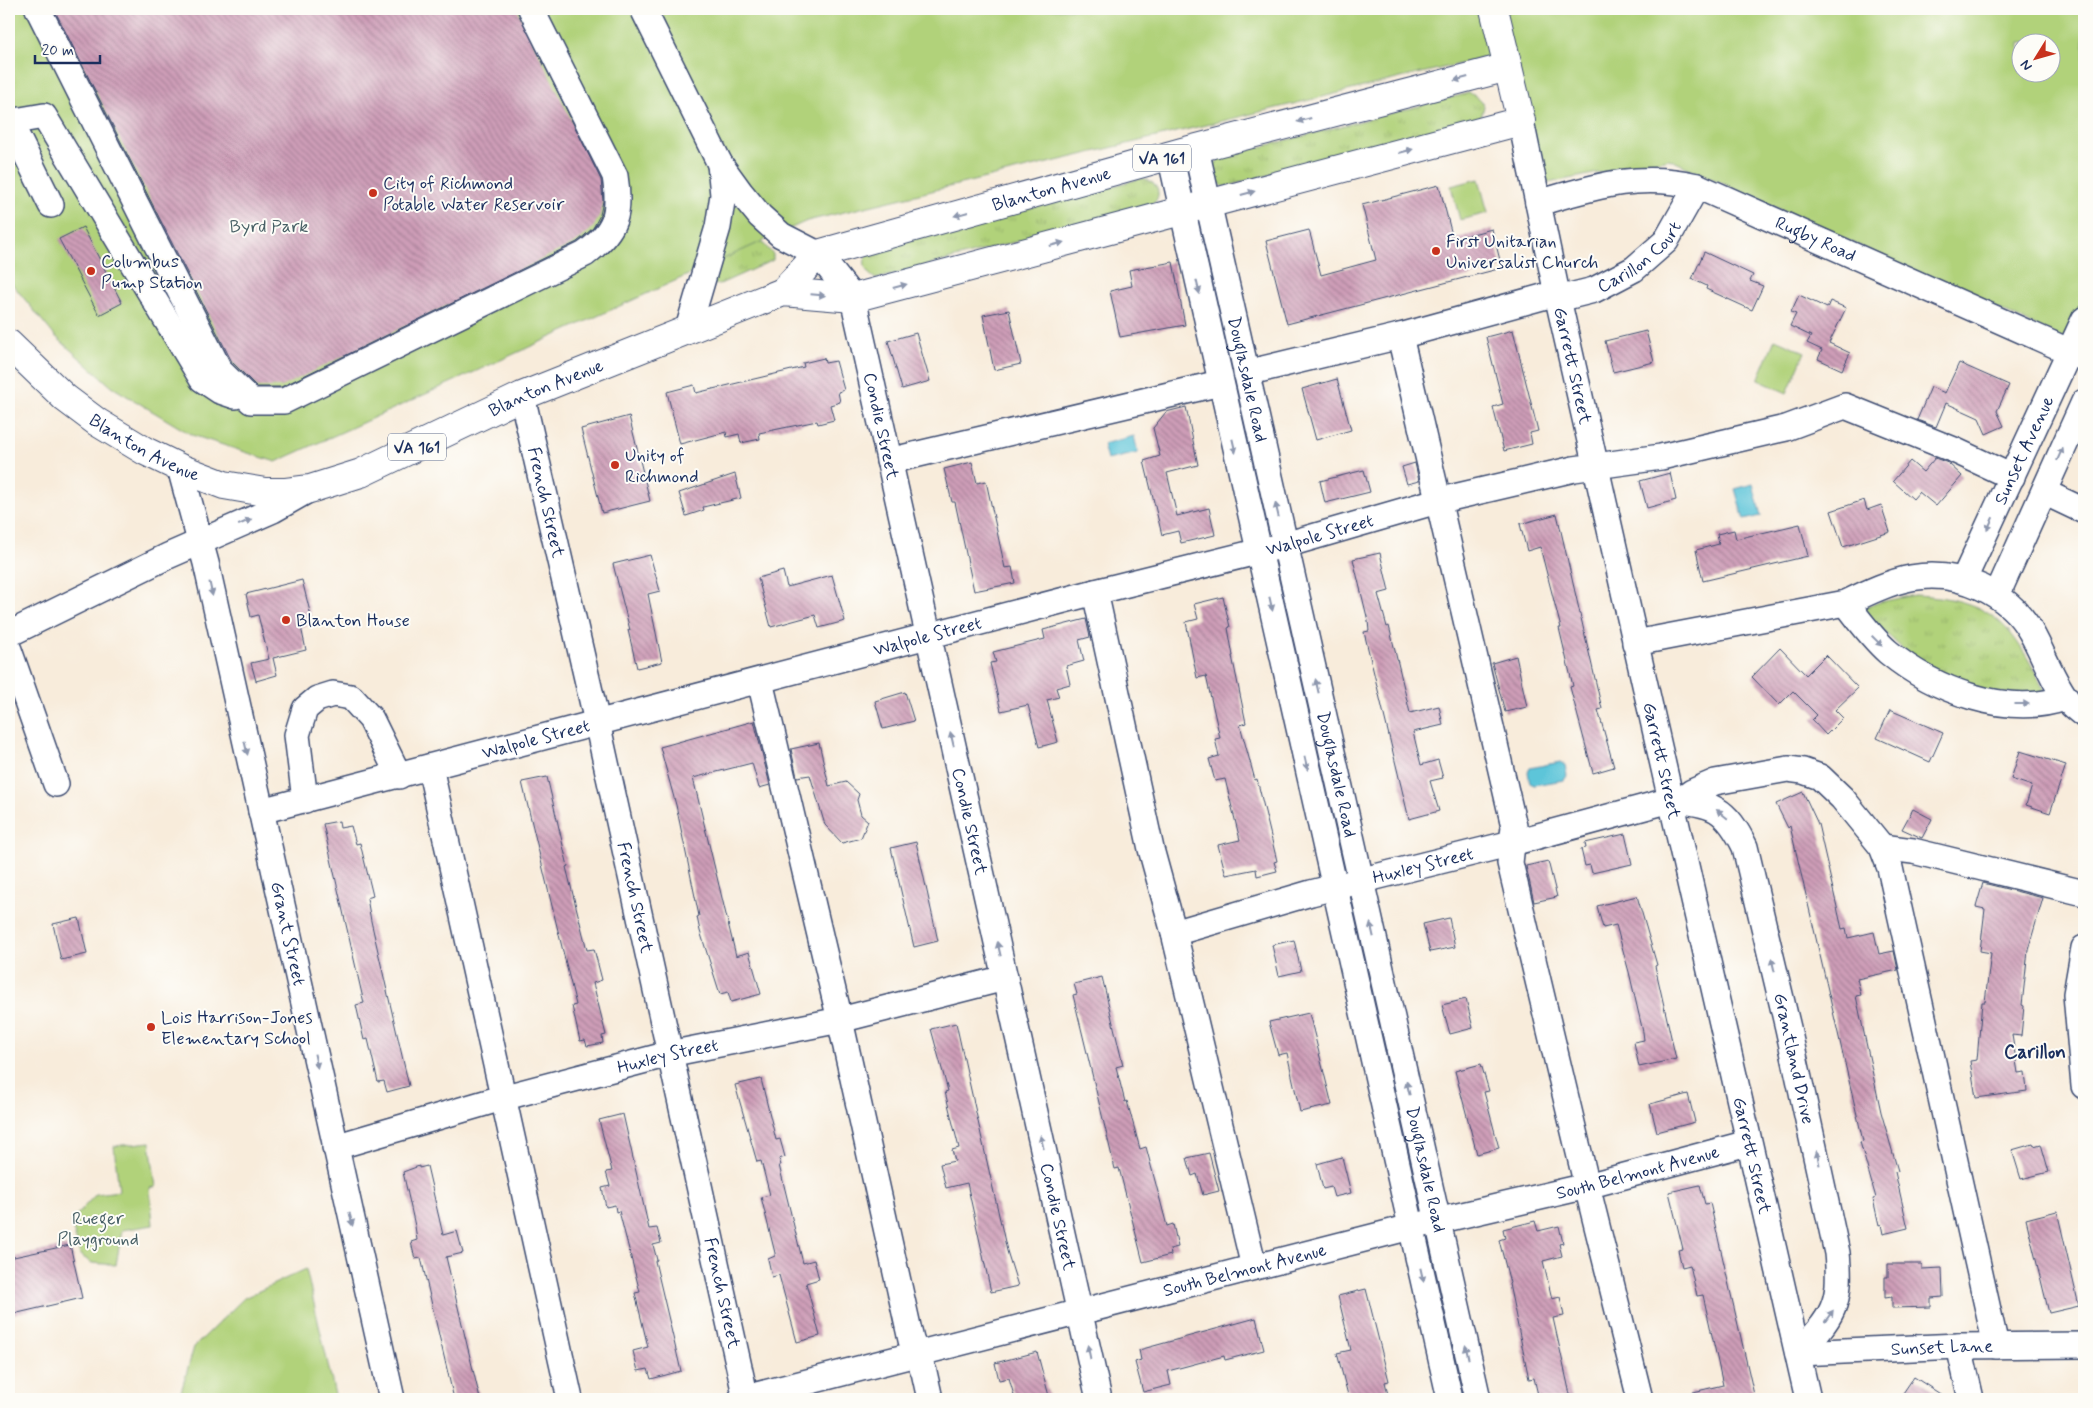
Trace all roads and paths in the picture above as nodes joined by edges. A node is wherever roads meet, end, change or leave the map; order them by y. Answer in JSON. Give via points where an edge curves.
{"nodes":[{"id":1,"x":38,"y":9,"type":"edge"},
{"id":2,"x":531,"y":9,"type":"edge"},
{"id":3,"x":643,"y":9,"type":"edge"},
{"id":4,"x":1494,"y":9,"type":"edge"},
{"id":5,"x":1508,"y":66,"type":"junction"},
{"id":6,"x":1521,"y":121,"type":"junction"},
{"id":7,"x":9,"y":122,"type":"edge"},
{"id":8,"x":1196,"y":149,"type":"junction"},
{"id":9,"x":1170,"y":155,"type":"junction"},
{"id":10,"x":720,"y":164,"type":"junction"},
{"id":11,"x":1697,"y":186,"type":"junction"},
{"id":12,"x":1208,"y":203,"type":"junction"},
{"id":13,"x":1538,"y":203,"type":"junction"},
{"id":14,"x":51,"y":205,"type":"dead end"},
{"id":15,"x":1182,"y":210,"type":"junction"},
{"id":16,"x":818,"y":254,"type":"junction"},
{"id":17,"x":784,"y":292,"type":"junction"},
{"id":18,"x":1558,"y":296,"type":"junction"},
{"id":19,"x":853,"y":298,"type":"junction"},
{"id":20,"x":2084,"y":320,"type":"edge"},
{"id":21,"x":688,"y":329,"type":"junction"},
{"id":22,"x":1400,"y":336,"type":"junction"},
{"id":23,"x":9,"y":344,"type":"edge"},
{"id":24,"x":2077,"y":356,"type":"edge"},
{"id":25,"x":1246,"y":373,"type":"junction"},
{"id":26,"x":1220,"y":383,"type":"junction"},
{"id":27,"x":522,"y":396,"type":"junction"},
{"id":28,"x":251,"y":401,"type":"junction"},
{"id":29,"x":2084,"y":402,"type":"edge"},
{"id":30,"x":889,"y":461,"type":"junction"},
{"id":31,"x":1596,"y":465,"type":"junction"},
{"id":32,"x":180,"y":468,"type":"junction"},
{"id":33,"x":2012,"y":477,"type":"junction"},
{"id":34,"x":310,"y":489,"type":"junction"},
{"id":35,"x":2044,"y":492,"type":"junction"},
{"id":36,"x":1437,"y":501,"type":"junction"},
{"id":37,"x":2084,"y":510,"type":"edge"},
{"id":38,"x":200,"y":542,"type":"junction"},
{"id":39,"x":1285,"y":545,"type":"junction"},
{"id":40,"x":1259,"y":552,"type":"junction"},
{"id":41,"x":1964,"y":579,"type":"junction"},
{"id":42,"x":1095,"y":592,"type":"junction"},
{"id":43,"x":1997,"y":594,"type":"junction"},
{"id":44,"x":1846,"y":603,"type":"junction"},
{"id":45,"x":9,"y":634,"type":"edge"},
{"id":46,"x":928,"y":637,"type":"junction"},
{"id":47,"x":1635,"y":643,"type":"junction"},
{"id":48,"x":9,"y":650,"type":"edge"},
{"id":49,"x":760,"y":681,"type":"junction"},
{"id":50,"x":2065,"y":698,"type":"junction"},
{"id":51,"x":2084,"y":715,"type":"edge"},
{"id":52,"x":597,"y":722,"type":"junction"},
{"id":53,"x":430,"y":766,"type":"junction"},
{"id":54,"x":399,"y":776,"type":"junction"},
{"id":55,"x":56,"y":784,"type":"dead end"},
{"id":56,"x":305,"y":800,"type":"junction"},
{"id":57,"x":1675,"y":801,"type":"junction"},
{"id":58,"x":261,"y":811,"type":"junction"},
{"id":59,"x":1512,"y":843,"type":"junction"},
{"id":60,"x":1882,"y":847,"type":"junction"},
{"id":61,"x":1361,"y":880,"type":"junction"},
{"id":62,"x":1334,"y":887,"type":"junction"},
{"id":63,"x":2084,"y":893,"type":"edge"},
{"id":64,"x":1174,"y":934,"type":"junction"},
{"id":65,"x":2084,"y":948,"type":"edge"},
{"id":66,"x":1005,"y":978,"type":"junction"},
{"id":67,"x":840,"y":1020,"type":"junction"},
{"id":68,"x":669,"y":1054,"type":"junction"},
{"id":69,"x":2084,"y":1086,"type":"edge"},
{"id":70,"x":502,"y":1098,"type":"junction"},
{"id":71,"x":1748,"y":1143,"type":"junction"},
{"id":72,"x":335,"y":1148,"type":"junction"},
{"id":73,"x":1586,"y":1186,"type":"junction"},
{"id":74,"x":1438,"y":1221,"type":"junction"},
{"id":75,"x":1411,"y":1227,"type":"junction"},
{"id":76,"x":1254,"y":1267,"type":"junction"},
{"id":77,"x":1080,"y":1312,"type":"junction"},
{"id":78,"x":2084,"y":1345,"type":"edge"},
{"id":79,"x":1959,"y":1346,"type":"junction"},
{"id":80,"x":1996,"y":1346,"type":"junction"},
{"id":81,"x":1798,"y":1353,"type":"junction"},
{"id":82,"x":917,"y":1354,"type":"junction"},
{"id":83,"x":392,"y":1399,"type":"edge"},
{"id":84,"x":570,"y":1399,"type":"edge"},
{"id":85,"x":744,"y":1399,"type":"edge"},
{"id":86,"x":930,"y":1399,"type":"edge"},
{"id":87,"x":1100,"y":1399,"type":"edge"},
{"id":88,"x":1450,"y":1399,"type":"edge"},
{"id":89,"x":1478,"y":1399,"type":"edge"},
{"id":90,"x":1640,"y":1399,"type":"edge"},
{"id":91,"x":1808,"y":1399,"type":"edge"},
{"id":92,"x":1971,"y":1399,"type":"edge"}],
"edges":[{"from":1,"to":28,"type":"street","via":[[220,371]]},
{"from":2,"to":28,"type":"street","via":[[615,176],[619,199],[615,220],[604,239],[586,254],[284,401]]},
{"from":3,"to":10,"type":"street"},
{"from":4,"to":5,"type":"main road"},
{"from":5,"to":6,"type":"main road"},
{"from":5,"to":8,"type":"main road","name":"Blanton Avenue","number":"VA 161","one_way":true},
{"from":12,"to":6,"type":"main road","name":"Blanton Avenue","number":"VA 161","one_way":true},
{"from":6,"to":13,"type":"street","name":"Garrett Street"},
{"from":7,"to":14,"type":"street"},
{"from":7,"to":28,"type":"street","via":[[44,116],[202,379],[220,391]]},
{"from":8,"to":9,"type":"main road","name":"Blanton Avenue","number":"VA 161"},
{"from":8,"to":12,"type":"street","name":"Douglasdale Road"},
{"from":9,"to":15,"type":"street","name":"Douglasdale Road"},
{"from":9,"to":16,"type":"main road","name":"Blanton Avenue","number":"VA 161","one_way":true},
{"from":10,"to":16,"type":"street","via":[[760,216],[781,235]]},
{"from":10,"to":21,"type":"street","via":[[723,195],[718,227]]},
{"from":11,"to":13,"type":"street","name":"Rugby Road","via":[[1672,180],[1626,180]]},
{"from":11,"to":18,"type":"street","name":"Carillon Court","via":[[1666,241],[1634,269],[1594,290]]},
{"from":11,"to":24,"type":"street","name":"Rugby Road"},
{"from":12,"to":15,"type":"main road","name":"Blanton Avenue","number":"VA 161"},
{"from":12,"to":25,"type":"street","name":"Douglasdale Road"},
{"from":13,"to":18,"type":"street","name":"Garrett Street"},
{"from":19,"to":15,"type":"main road","name":"Blanton Avenue","number":"VA 161","one_way":true},
{"from":15,"to":26,"type":"street","name":"Douglasdale Road","one_way":true},
{"from":16,"to":17,"type":"main road","name":"Blanton Avenue","number":"VA 161"},
{"from":16,"to":19,"type":"street","name":"Condie Street"},
{"from":17,"to":19,"type":"main road","name":"Blanton Avenue","number":"VA 161","one_way":true},
{"from":17,"to":21,"type":"main road","name":"Blanton Avenue","number":"VA 161"},
{"from":18,"to":22,"type":"street","name":"Carillon Court"},
{"from":18,"to":31,"type":"street","name":"Garrett Street"},
{"from":19,"to":30,"type":"street","name":"Condie Street"},
{"from":20,"to":24,"type":"street","name":"Sunset Avenue"},
{"from":21,"to":27,"type":"main road","name":"Blanton Avenue","number":"VA 161"},
{"from":22,"to":25,"type":"street","name":"Carillon Court"},
{"from":22,"to":36,"type":"street"},
{"from":23,"to":32,"type":"main road","name":"Blanton Avenue","number":"VA 161","via":[[41,377],[83,412],[145,451]]},
{"from":24,"to":33,"type":"street","name":"Sunset Avenue"},
{"from":39,"to":25,"type":"street","name":"Douglasdale Road","one_way":true},
{"from":26,"to":30,"type":"street"},
{"from":26,"to":40,"type":"street","name":"Douglasdale Road","one_way":true},
{"from":27,"to":34,"type":"main road","name":"Blanton Avenue","number":"VA 161","via":[[368,470]]},
{"from":27,"to":52,"type":"street","name":"French Street"},
{"from":35,"to":29,"type":"street","name":"Sunset Avenue","one_way":true},
{"from":30,"to":46,"type":"street","name":"Condie Street"},
{"from":31,"to":33,"type":"street","name":"Walpole Street","via":[[1660,457],[1786,428],[1846,406]]},
{"from":31,"to":36,"type":"street","name":"Walpole Street"},
{"from":31,"to":47,"type":"street","name":"Garrett Street"},
{"from":32,"to":34,"type":"main road","name":"Blanton Avenue","number":"VA 161","via":[[244,489],[265,492]]},
{"from":32,"to":38,"type":"street","name":"Grant Street"},
{"from":33,"to":41,"type":"street","name":"Sunset Avenue","one_way":true},
{"from":38,"to":34,"type":"street","name":"Blanton Avenue","one_way":true,"via":[[273,510]]},
{"from":35,"to":37,"type":"street"},
{"from":35,"to":43,"type":"street","name":"Sunset Avenue"},
{"from":36,"to":39,"type":"street","name":"Walpole Street"},
{"from":36,"to":59,"type":"street","via":[[1514,826]]},
{"from":38,"to":45,"type":"street","name":"Blanton Avenue"},
{"from":38,"to":58,"type":"street","name":"Grant Street","one_way":true},
{"from":39,"to":40,"type":"street","name":"Walpole Street"},
{"from":61,"to":39,"type":"street","name":"Douglasdale Road","one_way":true},
{"from":40,"to":42,"type":"street","name":"Walpole Street"},
{"from":40,"to":62,"type":"street","name":"Douglasdale Road","one_way":true},
{"from":41,"to":43,"type":"street"},
{"from":41,"to":44,"type":"street","via":[[1936,574],[1913,577]]},
{"from":42,"to":46,"type":"street","name":"Walpole Street"},
{"from":42,"to":64,"type":"street","via":[[1151,849]]},
{"from":43,"to":50,"type":"street","via":[[2018,613],[2030,630]]},
{"from":44,"to":47,"type":"street"},
{"from":44,"to":50,"type":"street","one_way":true,"via":[[1888,651],[1924,676],[1964,694],[2015,704],[2047,704]]},
{"from":46,"to":49,"type":"street","name":"Walpole Street"},
{"from":66,"to":46,"type":"street","name":"Condie Street","one_way":true},
{"from":47,"to":57,"type":"street","name":"Garrett Street"},
{"from":48,"to":55,"type":"street"},
{"from":49,"to":52,"type":"street","name":"Walpole Street"},
{"from":49,"to":67,"type":"street"},
{"from":50,"to":51,"type":"street"},
{"from":52,"to":53,"type":"street","name":"Walpole Street"},
{"from":52,"to":68,"type":"street","name":"French Street"},
{"from":53,"to":54,"type":"street","name":"Walpole Street"},
{"from":53,"to":70,"type":"street"},
{"from":54,"to":56,"type":"street","name":"Walpole Street"},
{"from":54,"to":56,"type":"street","via":[[371,719],[351,697],[333,694],[317,699],[305,709],[297,735]]},
{"from":56,"to":58,"type":"street","name":"Walpole Street"},
{"from":57,"to":59,"type":"street","name":"Huxley Street"},
{"from":57,"to":60,"type":"street","via":[[1715,782],[1788,769],[1803,771],[1820,776],[1837,792]]},
{"from":57,"to":71,"type":"street","name":"Garrett Street"},
{"from":81,"to":57,"type":"street","name":"Grantland Drive","one_way":true,"via":[[1836,1306],[1840,1279],[1838,1253],[1820,1171],[1745,846],[1734,823],[1717,809],[1694,801]]},
{"from":58,"to":72,"type":"street","name":"Grant Street","one_way":true},
{"from":59,"to":61,"type":"street","name":"Huxley Street"},
{"from":59,"to":73,"type":"street","via":[[1510,863]]},
{"from":60,"to":63,"type":"street","via":[[1913,851]]},
{"from":60,"to":80,"type":"street","via":[[1892,878]]},
{"from":61,"to":62,"type":"street","name":"Huxley Street"},
{"from":74,"to":61,"type":"street","name":"Douglasdale Road","one_way":true},
{"from":62,"to":64,"type":"street","name":"Huxley Street"},
{"from":62,"to":75,"type":"street","name":"Douglasdale Road"},
{"from":64,"to":76,"type":"street"},
{"from":65,"to":69,"type":"street","via":[[2076,994]]},
{"from":66,"to":67,"type":"street","name":"Huxley Street"},
{"from":77,"to":66,"type":"street","name":"Condie Street","one_way":true},
{"from":67,"to":68,"type":"street","name":"Huxley Street"},
{"from":67,"to":82,"type":"street","via":[[911,1340]]},
{"from":68,"to":70,"type":"street","name":"Huxley Street"},
{"from":68,"to":85,"type":"street","name":"French Street"},
{"from":70,"to":72,"type":"street","name":"Huxley Street"},
{"from":70,"to":84,"type":"street"},
{"from":71,"to":73,"type":"street","name":"South Belmont Avenue"},
{"from":71,"to":81,"type":"street","name":"Garrett Street"},
{"from":72,"to":83,"type":"street","name":"Grant Street","one_way":true},
{"from":73,"to":74,"type":"street","name":"South Belmont Avenue"},
{"from":73,"to":90,"type":"street"},
{"from":74,"to":75,"type":"street","name":"South Belmont Avenue"},
{"from":89,"to":74,"type":"street","name":"Douglasdale Road","one_way":true},
{"from":75,"to":76,"type":"street","name":"South Belmont Avenue"},
{"from":75,"to":88,"type":"street","name":"Douglasdale Road","one_way":true},
{"from":76,"to":77,"type":"street","name":"South Belmont Avenue"},
{"from":77,"to":82,"type":"street","name":"South Belmont Avenue"},
{"from":87,"to":77,"type":"street","name":"Condie Street","one_way":true},
{"from":78,"to":80,"type":"street","name":"Sunset Lane"},
{"from":79,"to":80,"type":"street","name":"Sunset Lane"},
{"from":79,"to":81,"type":"street","name":"Sunset Lane"},
{"from":79,"to":92,"type":"street"},
{"from":81,"to":91,"type":"street","name":"Garrett Street"},
{"from":82,"to":85,"type":"street","name":"South Belmont Avenue"},
{"from":82,"to":86,"type":"street"}]}
